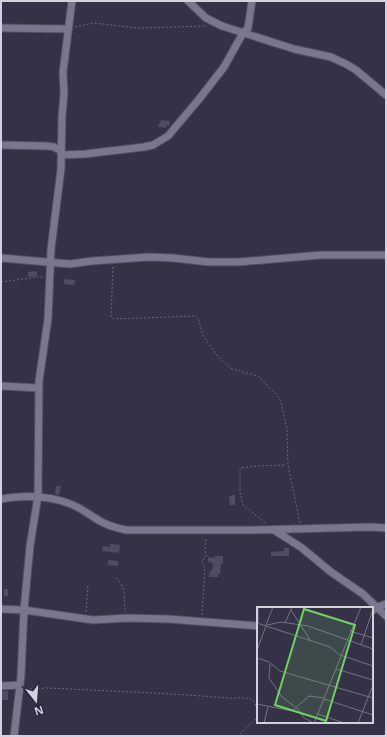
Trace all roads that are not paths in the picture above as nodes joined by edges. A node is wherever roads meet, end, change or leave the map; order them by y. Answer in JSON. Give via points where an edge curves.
{"nodes":[{"id":1,"x":72,"y":1,"type":"edge"},
{"id":2,"x":188,"y":1,"type":"edge"},
{"id":3,"x":252,"y":1,"type":"edge"},
{"id":4,"x":1,"y":28,"type":"edge"},
{"id":5,"x":68,"y":29,"type":"junction"},
{"id":6,"x":243,"y":33,"type":"junction"},
{"id":7,"x":386,"y":95,"type":"edge"},
{"id":8,"x":1,"y":145,"type":"edge"},
{"id":9,"x":61,"y":153,"type":"junction"},
{"id":10,"x":386,"y":254,"type":"edge"},
{"id":11,"x":1,"y":258,"type":"edge"},
{"id":12,"x":52,"y":262,"type":"junction"},
{"id":13,"x":1,"y":386,"type":"edge"},
{"id":14,"x":39,"y":388,"type":"junction"},
{"id":15,"x":38,"y":496,"type":"junction"},
{"id":16,"x":1,"y":499,"type":"edge"},
{"id":17,"x":386,"y":528,"type":"edge"},
{"id":18,"x":274,"y":530,"type":"junction"},
{"id":19,"x":386,"y":604,"type":"edge"},
{"id":20,"x":1,"y":609,"type":"edge"},
{"id":21,"x":375,"y":609,"type":"edge"},
{"id":22,"x":24,"y":610,"type":"junction"},
{"id":23,"x":386,"y":616,"type":"edge"},
{"id":24,"x":257,"y":626,"type":"edge"},
{"id":25,"x":1,"y":686,"type":"edge"},
{"id":26,"x":20,"y":687,"type":"junction"},
{"id":27,"x":14,"y":736,"type":"edge"}],
"edges":[{"from":1,"to":5,"type":"street"},
{"from":2,"to":6,"type":"street","via":[[206,18]]},
{"from":3,"to":6,"type":"street","via":[[250,24]]},
{"from":4,"to":5,"type":"street"},
{"from":5,"to":9,"type":"street","via":[[63,72]]},
{"from":6,"to":7,"type":"street","via":[[294,49],[331,57],[356,70]]},
{"from":6,"to":9,"type":"street","via":[[224,67],[168,136],[160,142],[85,154]]},
{"from":8,"to":9,"type":"street","via":[[47,146],[54,147]]},
{"from":9,"to":12,"type":"street","via":[[51,248]]},
{"from":10,"to":12,"type":"street","via":[[321,255],[239,262],[149,257],[70,264]]},
{"from":11,"to":12,"type":"street"},
{"from":12,"to":14,"type":"street"},
{"from":13,"to":14,"type":"street"},
{"from":14,"to":15,"type":"street"},
{"from":15,"to":16,"type":"street"},
{"from":15,"to":18,"type":"street","via":[[78,507],[100,522],[126,530]]},
{"from":15,"to":22,"type":"street"},
{"from":17,"to":18,"type":"street"},
{"from":18,"to":21,"type":"street","via":[[363,594]]},
{"from":19,"to":21,"type":"street"},
{"from":20,"to":22,"type":"street"},
{"from":21,"to":23,"type":"street"},
{"from":22,"to":24,"type":"street","via":[[83,620],[168,619]]},
{"from":22,"to":26,"type":"street"},
{"from":25,"to":26,"type":"street"},
{"from":26,"to":27,"type":"street"}]}
